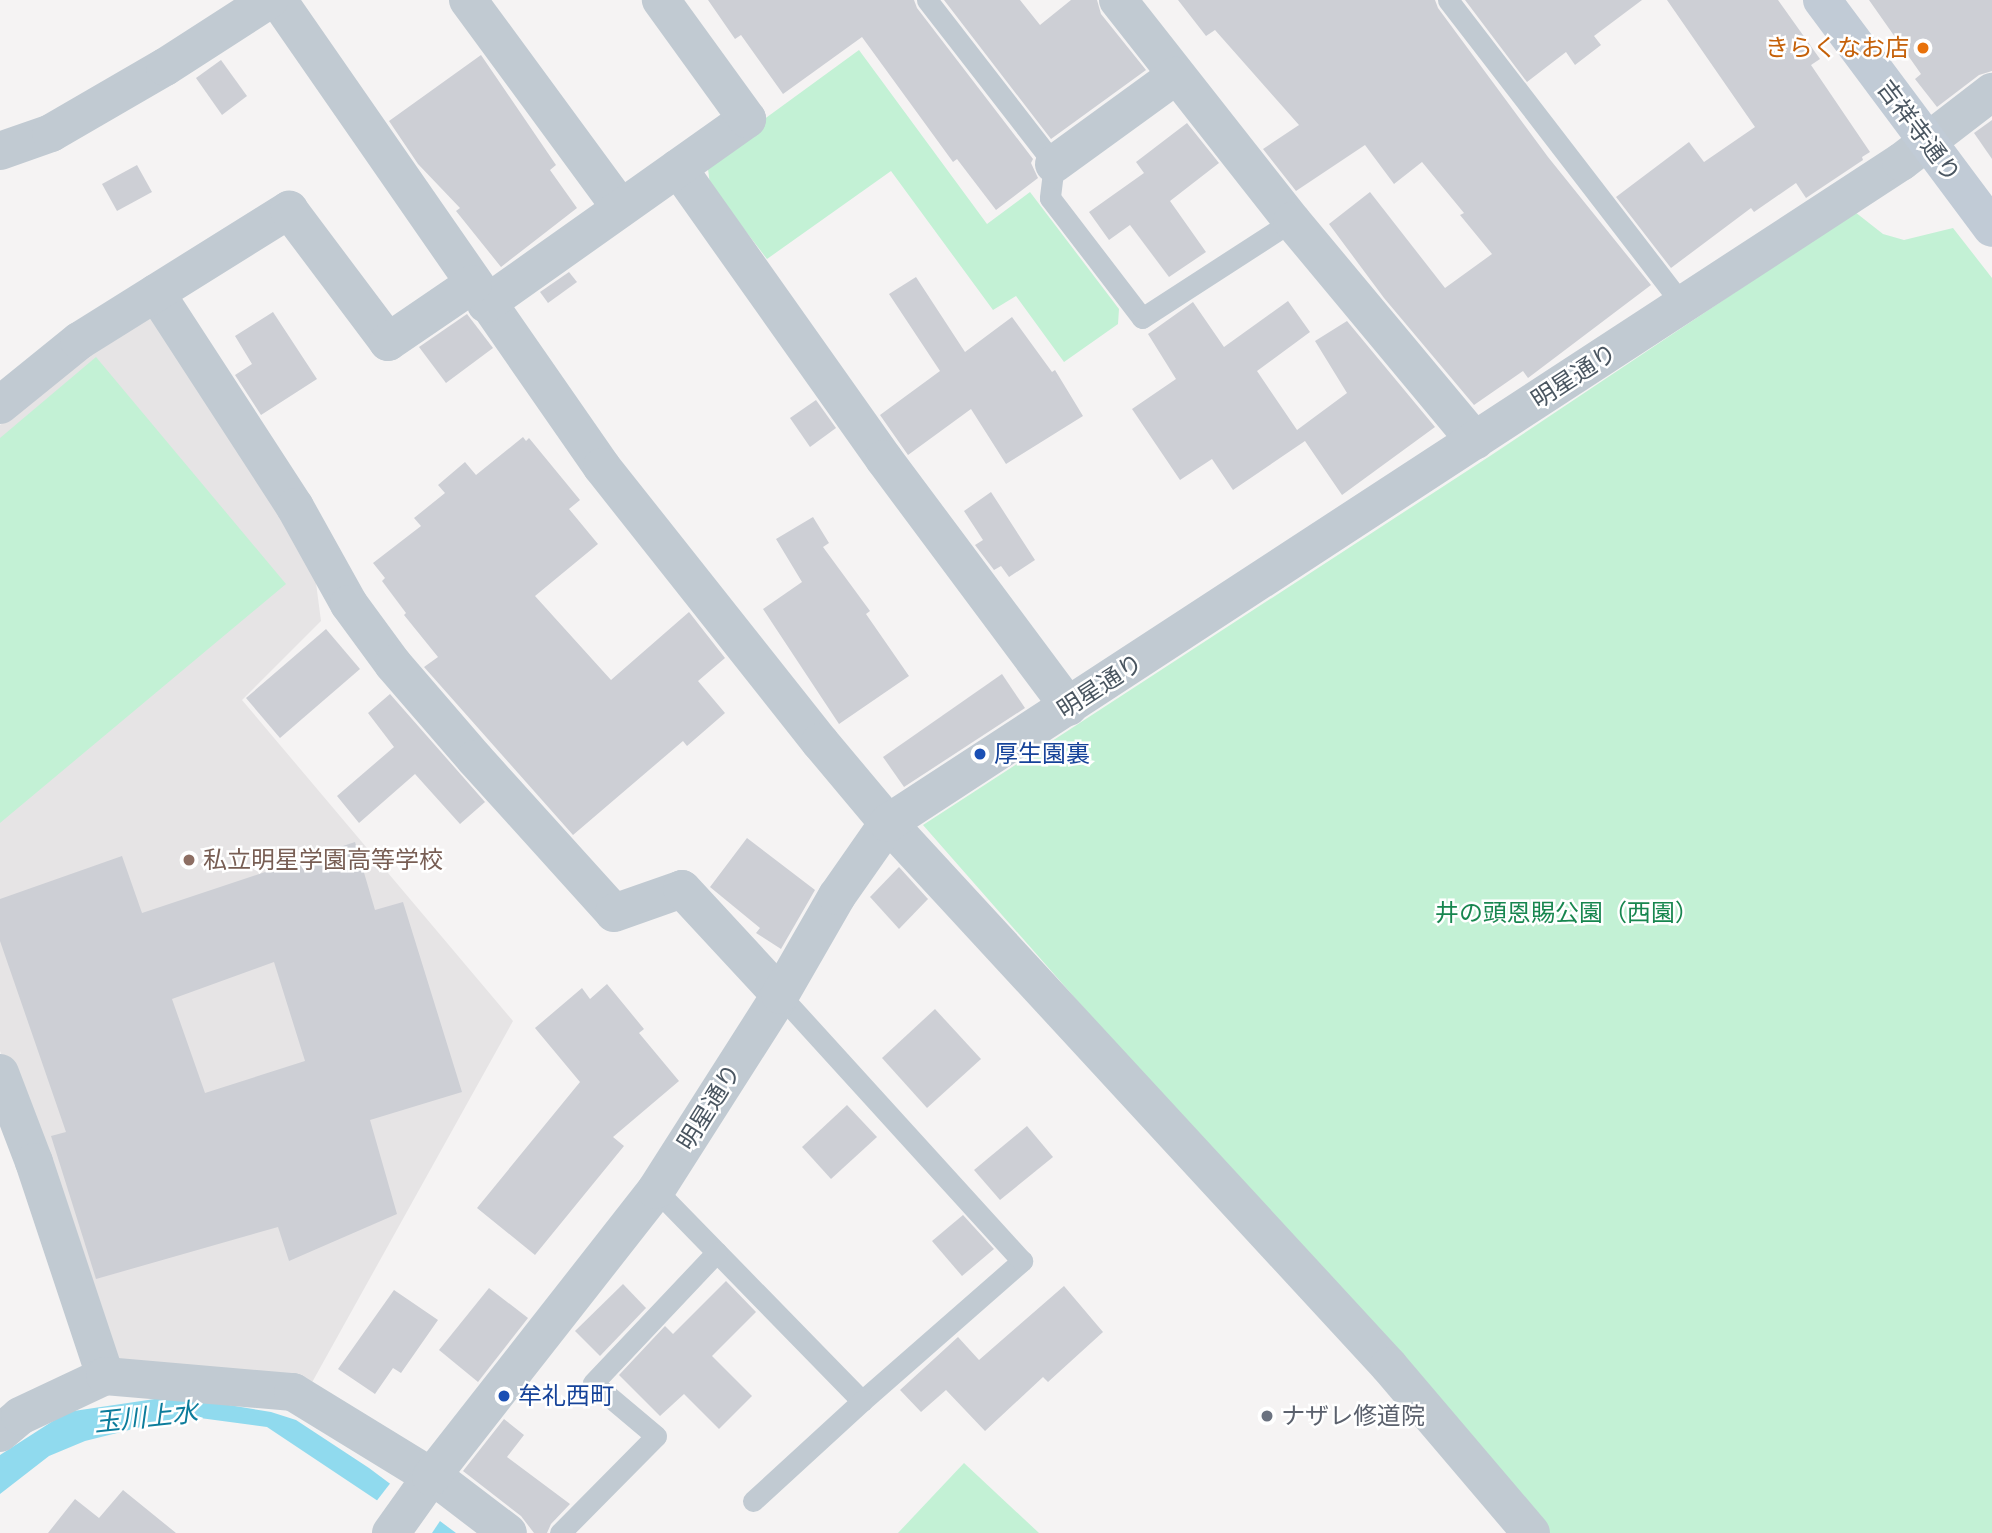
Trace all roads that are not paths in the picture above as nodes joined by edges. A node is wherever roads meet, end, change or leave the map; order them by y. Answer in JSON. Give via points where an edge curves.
{"nodes":[{"id":1,"x":269,"y":0,"type":"edge"},
{"id":2,"x":278,"y":0,"type":"edge"},
{"id":3,"x":468,"y":0,"type":"edge"},
{"id":4,"x":661,"y":0,"type":"edge"},
{"id":5,"x":927,"y":0,"type":"edge"},
{"id":6,"x":1118,"y":0,"type":"edge"},
{"id":7,"x":1448,"y":0,"type":"edge"},
{"id":8,"x":1822,"y":0,"type":"edge"},
{"id":9,"x":1175,"y":76,"type":"junction"},
{"id":10,"x":1992,"y":92,"type":"edge"},
{"id":11,"x":1927,"y":142,"type":"junction"},
{"id":12,"x":0,"y":151,"type":"edge"},
{"id":13,"x":1054,"y":164,"type":"junction"},
{"id":14,"x":678,"y":168,"type":"junction"},
{"id":15,"x":621,"y":208,"type":"junction"},
{"id":16,"x":1292,"y":221,"type":"junction"},
{"id":17,"x":1992,"y":228,"type":"edge"},
{"id":18,"x":156,"y":293,"type":"junction"},
{"id":19,"x":480,"y":294,"type":"junction"},
{"id":20,"x":1683,"y":305,"type":"junction"},
{"id":21,"x":0,"y":405,"type":"edge"},
{"id":22,"x":1475,"y":441,"type":"junction"},
{"id":23,"x":1069,"y":707,"type":"junction"},
{"id":24,"x":888,"y":823,"type":"junction"},
{"id":25,"x":780,"y":995,"type":"junction"},
{"id":26,"x":0,"y":1073,"type":"edge"},
{"id":27,"x":656,"y":1190,"type":"junction"},
{"id":28,"x":717,"y":1252,"type":"junction"},
{"id":29,"x":105,"y":1376,"type":"junction"},
{"id":30,"x":862,"y":1401,"type":"junction"},
{"id":31,"x":0,"y":1433,"type":"edge"},
{"id":32,"x":753,"y":1501,"type":"dead end"},
{"id":33,"x":409,"y":1508,"type":"edge"},
{"id":34,"x":508,"y":1533,"type":"edge"},
{"id":35,"x":560,"y":1533,"type":"edge"},
{"id":36,"x":1531,"y":1533,"type":"edge"}],
"edges":[{"from":1,"to":12,"type":"street","via":[[51,133]]},
{"from":2,"to":19,"type":"street"},
{"from":3,"to":15,"type":"street"},
{"from":4,"to":14,"type":"street","via":[[747,119]]},
{"from":5,"to":13,"type":"lane"},
{"from":6,"to":9,"type":"street"},
{"from":7,"to":20,"type":"lane"},
{"from":8,"to":11,"type":"main road","name":"吉祥寺通り"},
{"from":9,"to":13,"type":"street"},
{"from":9,"to":16,"type":"street"},
{"from":10,"to":11,"type":"street","name":"明星通り"},
{"from":11,"to":17,"type":"main road","name":"吉祥寺通り"},
{"from":11,"to":20,"type":"street","name":"明星通り"},
{"from":13,"to":16,"type":"lane","via":[[1051,198],[1142,318]]},
{"from":14,"to":15,"type":"street"},
{"from":14,"to":23,"type":"street","via":[[884,460]]},
{"from":15,"to":19,"type":"street"},
{"from":16,"to":22,"type":"street"},
{"from":18,"to":19,"type":"street","via":[[289,210],[388,342]]},
{"from":18,"to":21,"type":"street","via":[[79,341]]},
{"from":18,"to":25,"type":"street","via":[[295,507],[349,604],[393,664],[475,758],[614,913],[682,889]]},
{"from":19,"to":24,"type":"street","via":[[602,467]]},
{"from":20,"to":22,"type":"street","name":"明星通り"},
{"from":22,"to":23,"type":"street","name":"明星通り"},
{"from":23,"to":24,"type":"street","name":"明星通り"},
{"from":24,"to":25,"type":"street","name":"明星通り","via":[[837,896]]},
{"from":24,"to":36,"type":"street","via":[[1389,1366]]},
{"from":25,"to":27,"type":"street","name":"明星通り"},
{"from":25,"to":30,"type":"lane","via":[[1022,1261]]},
{"from":26,"to":29,"type":"street"},
{"from":27,"to":28,"type":"lane"},
{"from":27,"to":33,"type":"street","name":"明星通り"},
{"from":28,"to":30,"type":"lane"},
{"from":28,"to":35,"type":"lane","via":[[593,1383],[656,1436]]},
{"from":29,"to":31,"type":"street","via":[[20,1416]]},
{"from":29,"to":33,"type":"street","via":[[293,1392]]},
{"from":30,"to":32,"type":"lane"},
{"from":33,"to":34,"type":"street"}]}
